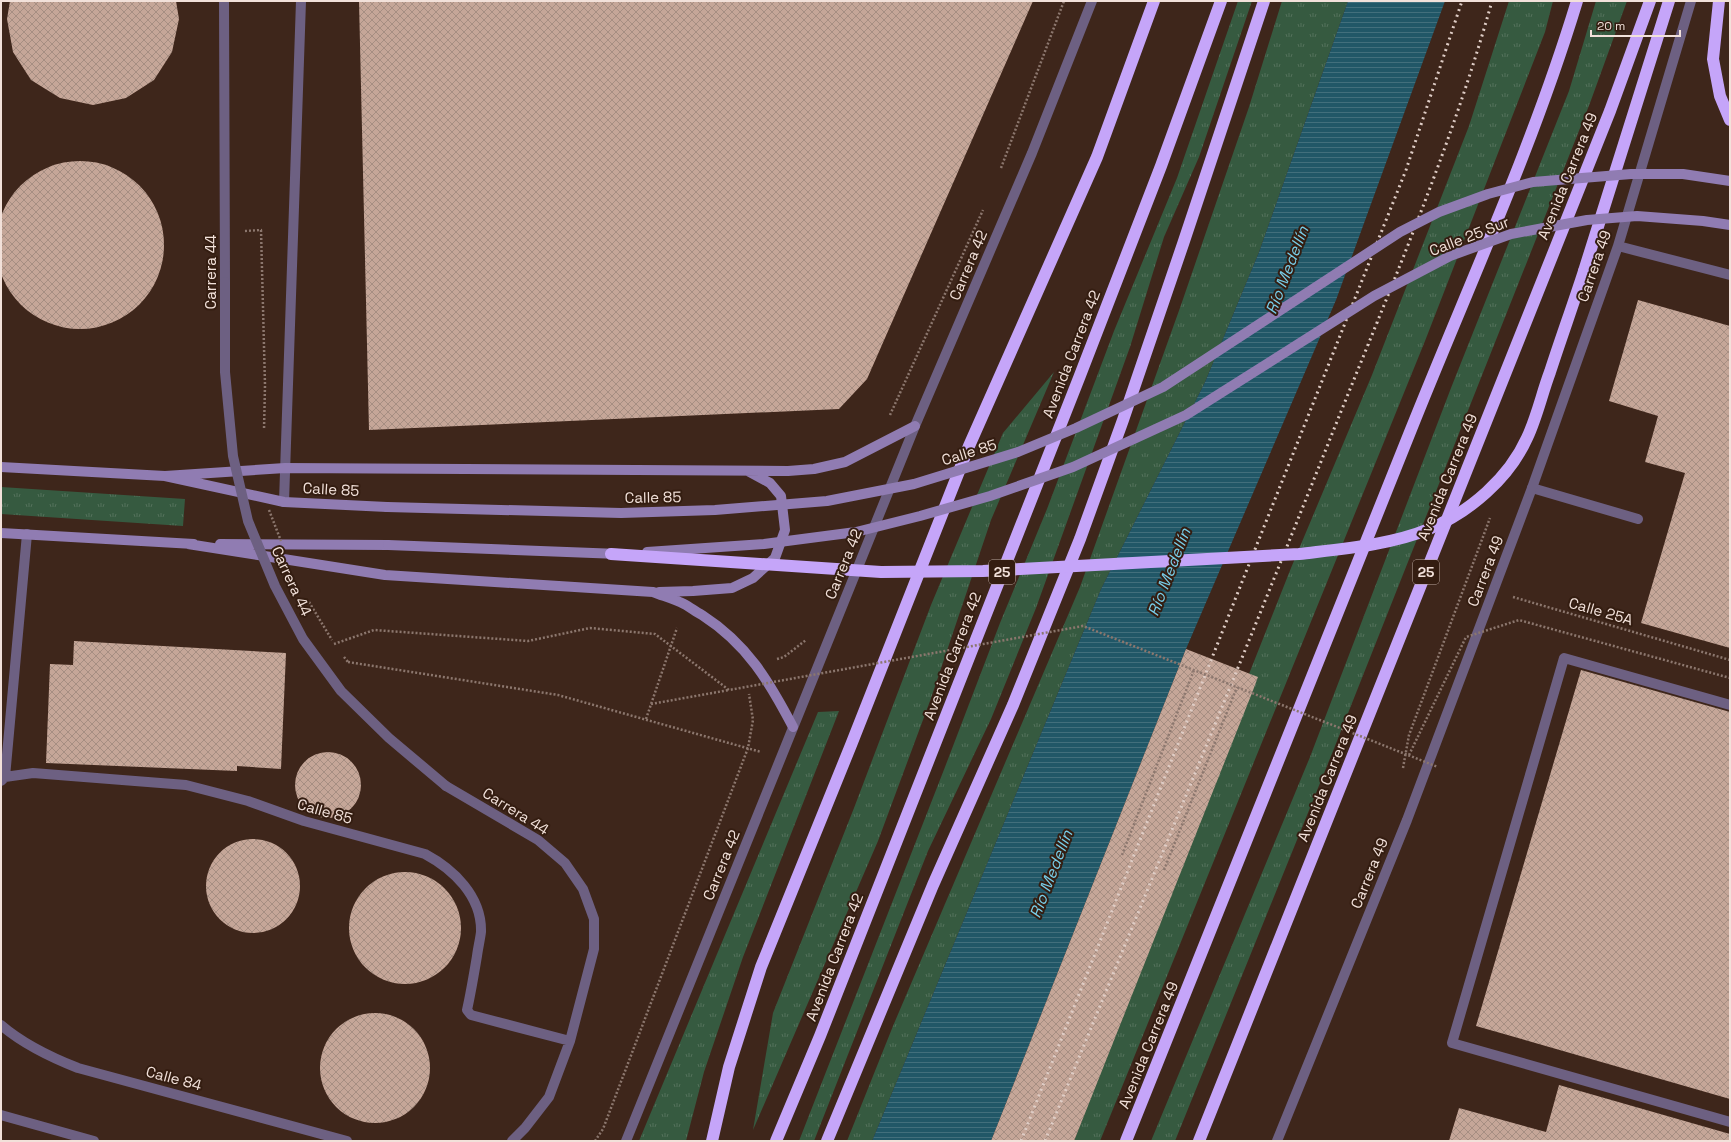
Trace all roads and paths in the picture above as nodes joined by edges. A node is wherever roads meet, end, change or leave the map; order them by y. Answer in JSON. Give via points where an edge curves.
{"nodes":[{"id":1,"x":224,"y":1,"type":"edge"},
{"id":2,"x":301,"y":1,"type":"edge"},
{"id":3,"x":1064,"y":1,"type":"edge"},
{"id":4,"x":1092,"y":1,"type":"edge"},
{"id":5,"x":1154,"y":1,"type":"edge"},
{"id":6,"x":1221,"y":1,"type":"edge"},
{"id":7,"x":1264,"y":1,"type":"edge"},
{"id":8,"x":1576,"y":1,"type":"edge"},
{"id":9,"x":1650,"y":1,"type":"edge"},
{"id":10,"x":1669,"y":1,"type":"edge"},
{"id":11,"x":1691,"y":1,"type":"edge"},
{"id":12,"x":1719,"y":1,"type":"edge"},
{"id":13,"x":1730,"y":120,"type":"edge"},
{"id":14,"x":998,"y":175,"type":"dead end"},
{"id":15,"x":1730,"y":181,"type":"edge"},
{"id":16,"x":985,"y":205,"type":"dead end"},
{"id":17,"x":1730,"y":225,"type":"edge"},
{"id":18,"x":241,"y":231,"type":"dead end"},
{"id":19,"x":1618,"y":246,"type":"junction"},
{"id":20,"x":1730,"y":275,"type":"edge"},
{"id":21,"x":1268,"y":318,"type":"joint"},
{"id":22,"x":890,"y":415,"type":"dead end"},
{"id":23,"x":915,"y":426,"type":"junction"},
{"id":24,"x":264,"y":438,"type":"dead end"},
{"id":25,"x":1,"y":467,"type":"edge"},
{"id":26,"x":285,"y":468,"type":"junction"},
{"id":27,"x":746,"y":470,"type":"junction"},
{"id":28,"x":164,"y":476,"type":"junction"},
{"id":29,"x":1532,"y":488,"type":"junction"},
{"id":30,"x":284,"y":502,"type":"junction"},
{"id":31,"x":267,"y":505,"type":"dead end"},
{"id":32,"x":1490,"y":517,"type":"dead end"},
{"id":33,"x":1638,"y":518,"type":"dead end"},
{"id":34,"x":1,"y":533,"type":"edge"},
{"id":35,"x":26,"y":534,"type":"junction"},
{"id":36,"x":281,"y":542,"type":"dead end"},
{"id":37,"x":188,"y":544,"type":"junction"},
{"id":38,"x":611,"y":554,"type":"junction"},
{"id":39,"x":1466,"y":583,"type":"junction"},
{"id":40,"x":1493,"y":591,"type":"junction"},
{"id":41,"x":653,"y":592,"type":"junction"},
{"id":42,"x":307,"y":599,"type":"dead end"},
{"id":43,"x":677,"y":628,"type":"dead end"},
{"id":44,"x":334,"y":644,"type":"junction"},
{"id":45,"x":339,"y":650,"type":"dead end"},
{"id":46,"x":344,"y":656,"type":"dead end"},
{"id":47,"x":1730,"y":660,"type":"edge"},
{"id":48,"x":1194,"y":670,"type":"junction"},
{"id":49,"x":1730,"y":678,"type":"edge"},
{"id":50,"x":742,"y":680,"type":"dead end"},
{"id":51,"x":1237,"y":687,"type":"junction"},
{"id":52,"x":729,"y":690,"type":"junction"},
{"id":53,"x":651,"y":704,"type":"junction"},
{"id":54,"x":1730,"y":705,"type":"edge"},
{"id":55,"x":646,"y":719,"type":"junction"},
{"id":56,"x":793,"y":727,"type":"junction"},
{"id":57,"x":748,"y":748,"type":"junction"},
{"id":58,"x":1409,"y":755,"type":"junction"},
{"id":59,"x":780,"y":758,"type":"junction"},
{"id":60,"x":1438,"y":767,"type":"dead end"},
{"id":61,"x":1402,"y":774,"type":"dead end"},
{"id":62,"x":3,"y":779,"type":"edge"},
{"id":63,"x":1122,"y":855,"type":"dead end"},
{"id":64,"x":1164,"y":870,"type":"dead end"},
{"id":65,"x":1,"y":1025,"type":"edge"},
{"id":66,"x":570,"y":1041,"type":"junction"},
{"id":67,"x":1,"y":1115,"type":"edge"},
{"id":68,"x":1730,"y":1122,"type":"edge"},
{"id":69,"x":94,"y":1141,"type":"edge"},
{"id":70,"x":347,"y":1141,"type":"edge"},
{"id":71,"x":512,"y":1141,"type":"edge"},
{"id":72,"x":595,"y":1141,"type":"edge"},
{"id":73,"x":626,"y":1141,"type":"edge"},
{"id":74,"x":712,"y":1141,"type":"edge"},
{"id":75,"x":776,"y":1141,"type":"edge"},
{"id":76,"x":827,"y":1141,"type":"edge"},
{"id":77,"x":1126,"y":1141,"type":"edge"},
{"id":78,"x":1199,"y":1141,"type":"edge"},
{"id":79,"x":1277,"y":1141,"type":"edge"}],
"edges":[{"from":1,"to":66,"type":"street","name":"Carrera 44","bridge":true,"via":[[225,372],[233,456],[248,521],[275,586],[303,639],[341,691],[388,738],[446,786],[538,840],[565,863],[583,889],[594,918],[594,949]]},
{"from":2,"to":26,"type":"street"},
{"from":3,"to":14,"type":"path"},
{"from":4,"to":23,"type":"street","name":"Carrera 42","via":[[1032,153]]},
{"from":5,"to":74,"type":"highway","via":[[1097,157],[969,446],[761,967],[728,1067]]},
{"from":6,"to":75,"type":"highway","name":"Avenida Carrera 42","number":"25","via":[[1082,371],[820,1036]]},
{"from":7,"to":76,"type":"highway","via":[[1123,420],[1080,539],[1013,705],[933,885]]},
{"from":8,"to":77,"type":"highway","name":"Avenida Carrera 49","via":[[1498,220],[1410,430]]},
{"from":9,"to":78,"type":"highway","name":"Avenida Carrera 49","number":"25","via":[[1610,111]]},
{"from":10,"to":38,"type":"highway","bridge":true,"via":[[1584,271],[1527,437],[1507,470],[1485,493],[1464,510],[1429,529],[1346,549],[1298,554],[983,571],[882,572]]},
{"from":11,"to":19,"type":"street","name":"Carrera 49"},
{"from":12,"to":13,"type":"highway","via":[[1714,59],[1720,96]]},
{"from":15,"to":21,"type":"main road","name":"Calle 25 Sur","bridge":true,"via":[[1682,174],[1631,174],[1533,182],[1488,194],[1439,212],[1400,232]]},
{"from":16,"to":22,"type":"path"},
{"from":17,"to":38,"type":"main road","name":"Calle 25 Sur","bridge":true,"via":[[1703,220],[1637,216],[1587,220],[1511,234],[1450,256],[1374,296],[1186,415],[1073,468],[990,496],[856,532],[764,544]]},
{"from":18,"to":24,"type":"path","via":[[261,230]]},
{"from":19,"to":20,"type":"street"},
{"from":19,"to":29,"type":"street","name":"Carrera 49"},
{"from":21,"to":30,"type":"main road","name":"Calle 85","bridge":true,"via":[[1163,387],[1076,428],[1018,452],[914,484],[827,501],[714,510],[621,513]]},
{"from":23,"to":27,"type":"main road","via":[[845,462],[814,469]]},
{"from":23,"to":56,"type":"street","name":"Carrera 42"},
{"from":25,"to":28,"type":"main road","name":"Calle 85"},
{"from":26,"to":27,"type":"main road"},
{"from":26,"to":28,"type":"main road"},
{"from":26,"to":30,"type":"street"},
{"from":27,"to":41,"type":"main road","via":[[770,483],[781,496],[785,530],[775,558],[753,578],[732,588]]},
{"from":28,"to":30,"type":"main road","name":"Calle 85"},
{"from":29,"to":33,"type":"street"},
{"from":29,"to":40,"type":"street","name":"Carrera 49"},
{"from":31,"to":36,"type":"path","bridge":true},
{"from":32,"to":39,"type":"path"},
{"from":34,"to":35,"type":"main road"},
{"from":35,"to":37,"type":"main road"},
{"from":35,"to":62,"type":"street"},
{"from":37,"to":38,"type":"main road","bridge":true,"via":[[388,545]]},
{"from":37,"to":41,"type":"main road","via":[[384,575]]},
{"from":39,"to":40,"type":"path","name":"Calle 25A"},
{"from":39,"to":61,"type":"path","via":[[1409,735]]},
{"from":40,"to":47,"type":"path","name":"Calle 25A"},
{"from":40,"to":79,"type":"street","name":"Carrera 49","via":[[1407,820]]},
{"from":41,"to":56,"type":"main road","via":[[685,604],[735,640],[756,664]]},
{"from":42,"to":44,"type":"path","bridge":true},
{"from":43,"to":53,"type":"path"},
{"from":44,"to":45,"type":"path"},
{"from":44,"to":52,"type":"path","bridge":true,"via":[[374,630],[528,641],[590,628],[655,634]]},
{"from":46,"to":55,"type":"path","bridge":true,"via":[[348,662],[558,695]]},
{"from":48,"to":51,"type":"path","bridge":true},
{"from":48,"to":52,"type":"path","bridge":true,"via":[[1083,626]]},
{"from":48,"to":63,"type":"path"},
{"from":49,"to":58,"type":"path","bridge":true,"via":[[1518,620],[1466,637]]},
{"from":50,"to":57,"type":"path","via":[[748,691],[753,720]]},
{"from":51,"to":58,"type":"path","bridge":true},
{"from":51,"to":64,"type":"path"},
{"from":52,"to":53,"type":"path"},
{"from":53,"to":55,"type":"path"},
{"from":54,"to":68,"type":"street","via":[[1564,658],[1452,1043]]},
{"from":55,"to":57,"type":"path"},
{"from":56,"to":59,"type":"street","name":"Carrera 42"},
{"from":57,"to":59,"type":"path"},
{"from":57,"to":72,"type":"path","via":[[603,1129]]},
{"from":58,"to":60,"type":"path","bridge":true},
{"from":59,"to":73,"type":"street","name":"Carrera 42"},
{"from":62,"to":66,"type":"street","name":"Calle 85","via":[[33,773],[186,785],[425,854],[442,863],[458,877],[470,892],[477,909],[481,931],[468,1010],[471,1016]]},
{"from":65,"to":70,"type":"street","name":"Calle 84","via":[[41,1052],[78,1068]]},
{"from":66,"to":71,"type":"street","via":[[549,1097]]},
{"from":67,"to":69,"type":"street"}]}
